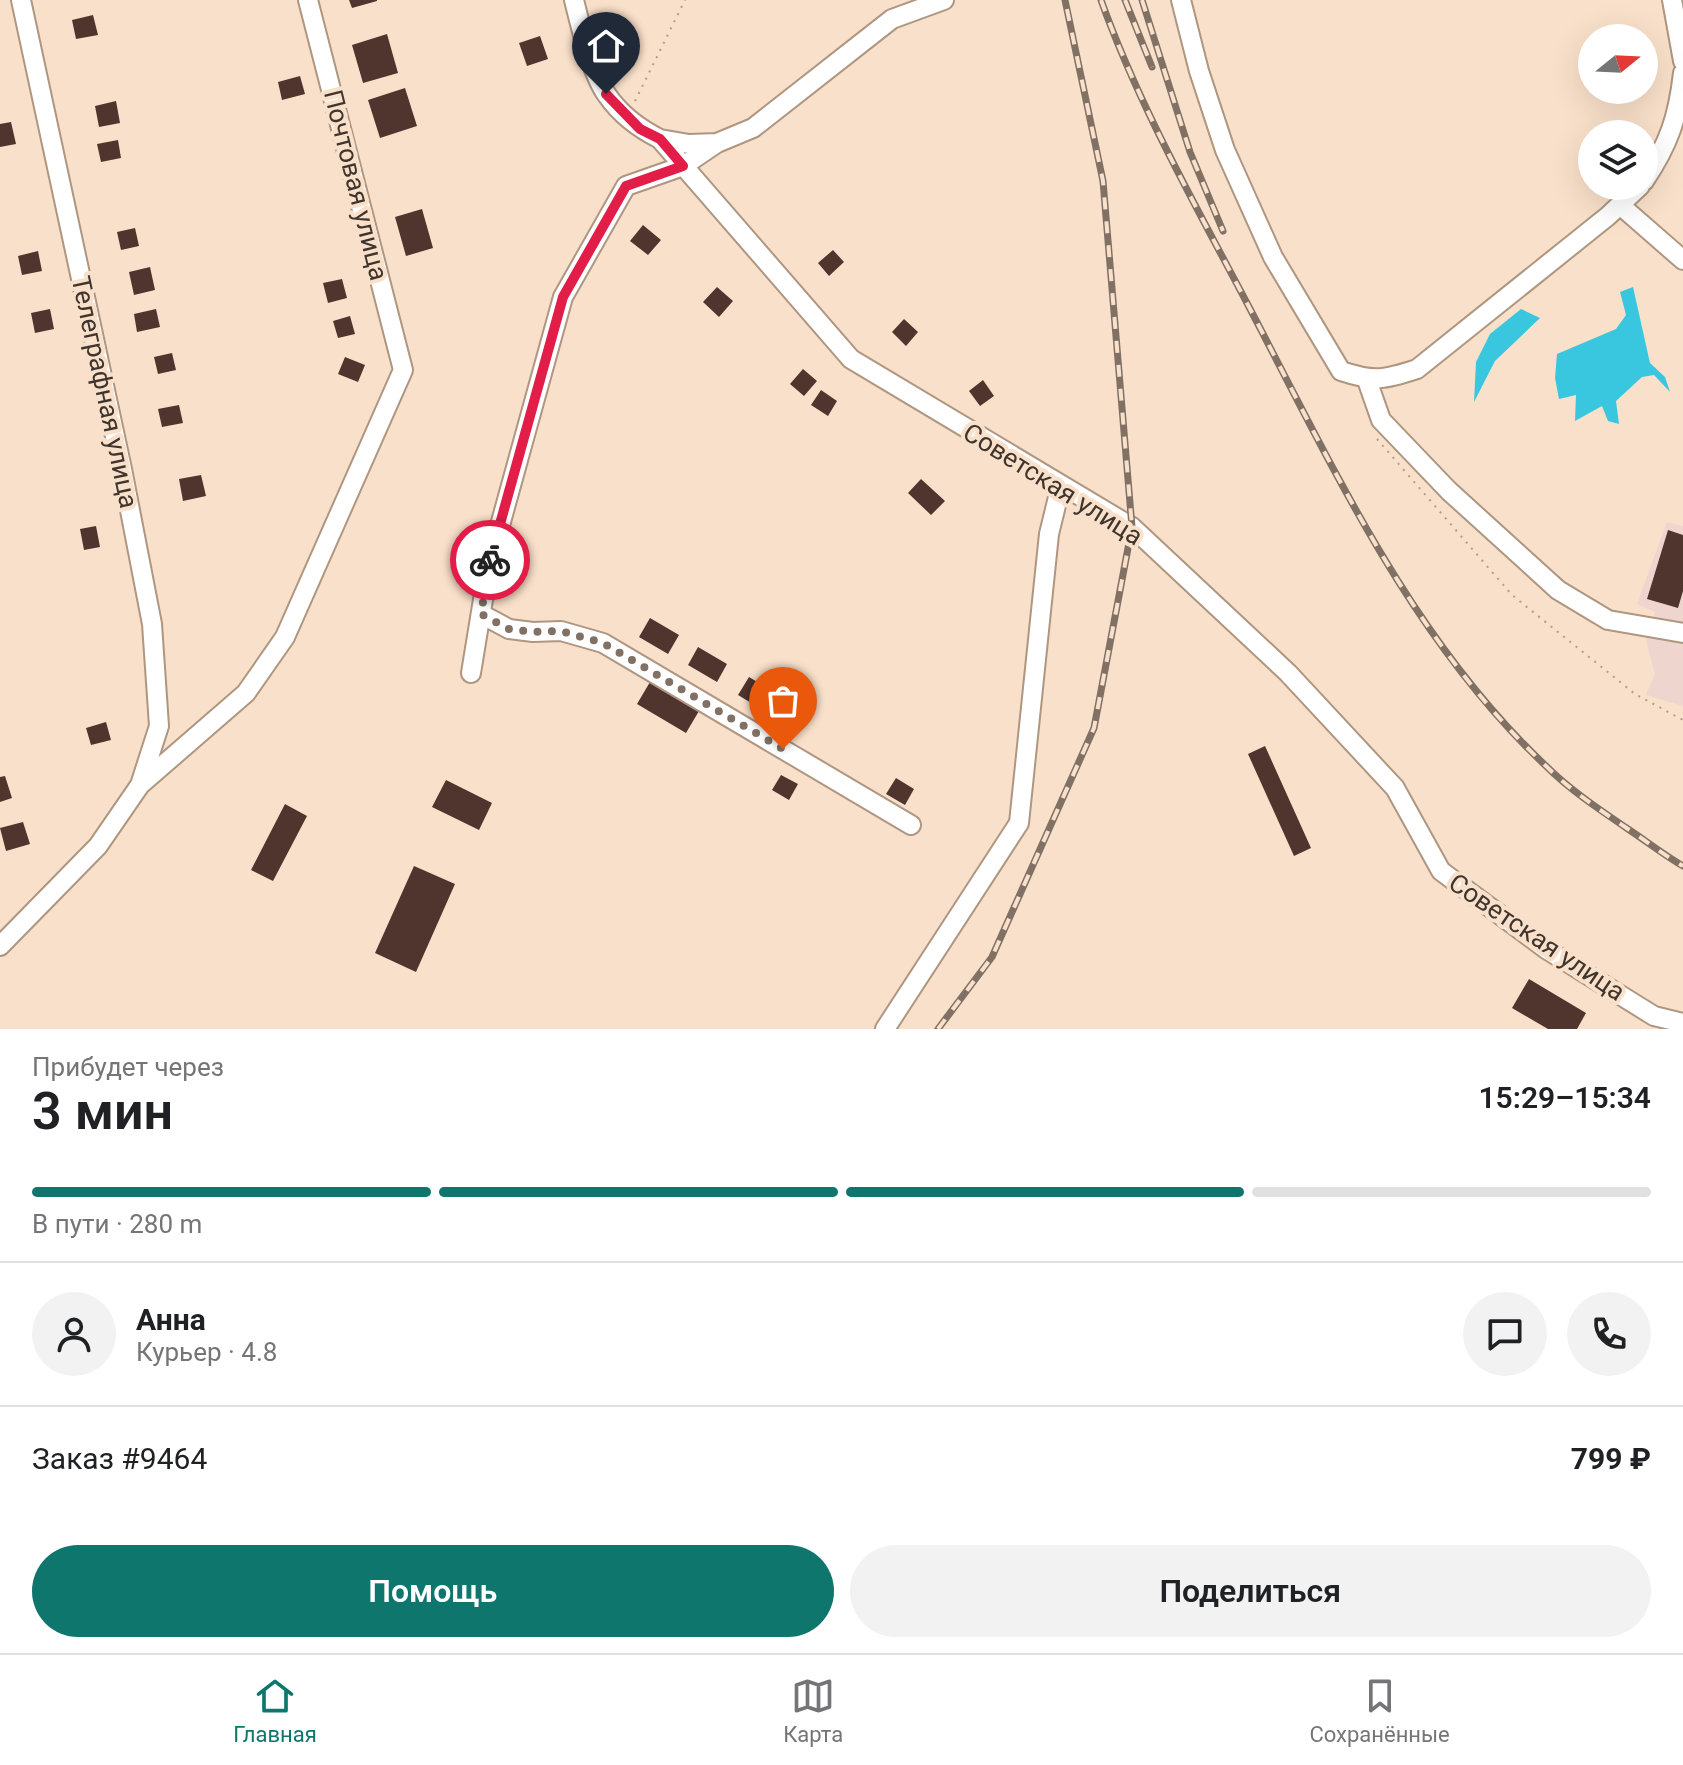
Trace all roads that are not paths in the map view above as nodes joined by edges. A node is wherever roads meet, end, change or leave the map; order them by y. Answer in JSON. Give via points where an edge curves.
{"nodes":[{"id":1,"x":21,"y":0,"type":"edge"},
{"id":2,"x":308,"y":0,"type":"edge"},
{"id":3,"x":574,"y":0,"type":"edge"},
{"id":4,"x":944,"y":0,"type":"edge"},
{"id":5,"x":1181,"y":0,"type":"edge"},
{"id":6,"x":1672,"y":0,"type":"edge"},
{"id":7,"x":1683,"y":61,"type":"edge"},
{"id":8,"x":1683,"y":73,"type":"edge"},
{"id":9,"x":660,"y":139,"type":"junction"},
{"id":10,"x":717,"y":143,"type":"junction"},
{"id":11,"x":1658,"y":161,"type":"edge"},
{"id":12,"x":683,"y":166,"type":"junction"},
{"id":13,"x":1625,"y":200,"type":"edge"},
{"id":14,"x":1620,"y":205,"type":"junction"},
{"id":15,"x":1683,"y":260,"type":"edge"},
{"id":16,"x":1367,"y":380,"type":"junction"},
{"id":17,"x":1061,"y":485,"type":"junction"},
{"id":18,"x":481,"y":614,"type":"junction"},
{"id":19,"x":1683,"y":633,"type":"edge"},
{"id":20,"x":471,"y":673,"type":"dead end"},
{"id":21,"x":140,"y":785,"type":"junction"},
{"id":22,"x":911,"y":825,"type":"dead end"},
{"id":23,"x":0,"y":946,"type":"edge"},
{"id":24,"x":1683,"y":1023,"type":"edge"},
{"id":25,"x":885,"y":1029,"type":"edge"}],
"edges":[{"from":1,"to":21,"type":"street","name":"Телеграфная улица","via":[[152,624],[159,726]]},
{"from":2,"to":21,"type":"street","name":"Почтовая улица","via":[[403,370],[285,637],[246,693]]},
{"from":3,"to":9,"type":"street","name":"Советская улица","via":[[606,94],[640,129]]},
{"from":4,"to":10,"type":"street","via":[[892,19],[753,128]]},
{"from":5,"to":16,"type":"street","via":[[1225,150],[1273,257],[1341,371]]},
{"from":6,"to":7,"type":"street"},
{"from":8,"to":11,"type":"street","via":[[1678,111]]},
{"from":9,"to":10,"type":"street"},
{"from":9,"to":12,"type":"street","name":"Советская улица"},
{"from":10,"to":12,"type":"street"},
{"from":12,"to":17,"type":"street","name":"Советская улица","via":[[851,359]]},
{"from":12,"to":18,"type":"street","via":[[626,186],[563,297],[488,569]]},
{"from":13,"to":14,"type":"street"},
{"from":14,"to":15,"type":"street"},
{"from":14,"to":16,"type":"street","via":[[1417,369]]},
{"from":16,"to":19,"type":"street","via":[[1381,420],[1449,491],[1558,590],[1608,620]]},
{"from":17,"to":24,"type":"street","name":"Советская улица","via":[[1132,527],[1288,673],[1395,788],[1441,871],[1546,949],[1654,1016]]},
{"from":17,"to":25,"type":"street","via":[[1049,534],[1019,823]]},
{"from":18,"to":20,"type":"street"},
{"from":18,"to":22,"type":"street","via":[[509,629],[561,631],[603,643]]},
{"from":21,"to":23,"type":"street","via":[[98,846]]}]}
